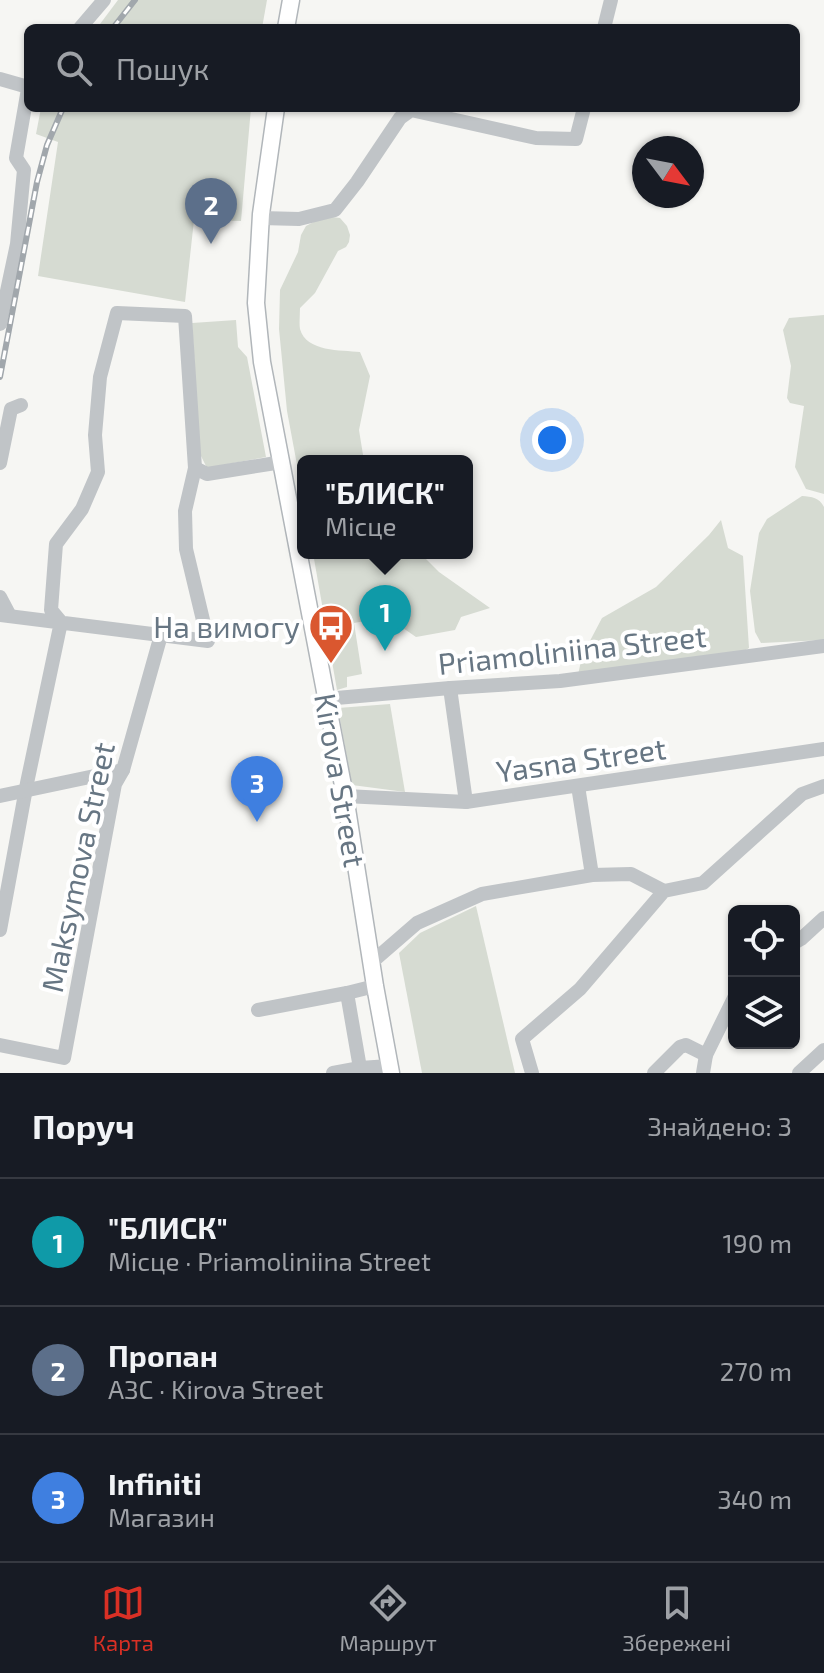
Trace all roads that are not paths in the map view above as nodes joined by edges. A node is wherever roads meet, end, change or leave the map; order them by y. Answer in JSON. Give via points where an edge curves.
{"nodes":[{"id":1,"x":104,"y":0,"type":"edge"},
{"id":2,"x":291,"y":0,"type":"edge"},
{"id":3,"x":611,"y":0,"type":"edge"},
{"id":4,"x":83,"y":24,"type":"edge"},
{"id":5,"x":287,"y":24,"type":"edge"},
{"id":6,"x":605,"y":24,"type":"edge"},
{"id":7,"x":0,"y":79,"type":"edge"},
{"id":8,"x":24,"y":87,"type":"edge"},
{"id":9,"x":24,"y":111,"type":"edge"},
{"id":10,"x":275,"y":112,"type":"edge"},
{"id":11,"x":408,"y":112,"type":"edge"},
{"id":12,"x":420,"y":112,"type":"edge"},
{"id":13,"x":583,"y":112,"type":"edge"},
{"id":14,"x":261,"y":218,"type":"junction"},
{"id":15,"x":0,"y":324,"type":"edge"},
{"id":16,"x":21,"y":405,"type":"dead end"},
{"id":17,"x":282,"y":462,"type":"junction"},
{"id":18,"x":0,"y":463,"type":"edge"},
{"id":19,"x":195,"y":468,"type":"junction"},
{"id":20,"x":297,"y":545,"type":"edge"},
{"id":21,"x":300,"y":559,"type":"edge"},
{"id":22,"x":0,"y":597,"type":"edge"},
{"id":23,"x":5,"y":616,"type":"edge"},
{"id":24,"x":61,"y":622,"type":"junction"},
{"id":25,"x":161,"y":635,"type":"junction"},
{"id":26,"x":824,"y":646,"type":"edge"},
{"id":27,"x":450,"y":688,"type":"junction"},
{"id":28,"x":325,"y":699,"type":"junction"},
{"id":29,"x":824,"y":749,"type":"edge"},
{"id":30,"x":123,"y":770,"type":"junction"},
{"id":31,"x":578,"y":786,"type":"junction"},
{"id":32,"x":824,"y":786,"type":"edge"},
{"id":33,"x":25,"y":790,"type":"junction"},
{"id":34,"x":0,"y":796,"type":"edge"},
{"id":35,"x":345,"y":796,"type":"junction"},
{"id":36,"x":466,"y":802,"type":"junction"},
{"id":37,"x":592,"y":875,"type":"junction"},
{"id":38,"x":664,"y":891,"type":"junction"},
{"id":39,"x":824,"y":918,"type":"edge"},
{"id":40,"x":0,"y":930,"type":"edge"},
{"id":41,"x":800,"y":938,"type":"edge"},
{"id":42,"x":372,"y":962,"type":"junction"},
{"id":43,"x":375,"y":986,"type":"junction"},
{"id":44,"x":347,"y":993,"type":"junction"},
{"id":45,"x":258,"y":1010,"type":"dead end"},
{"id":46,"x":728,"y":1010,"type":"edge"},
{"id":47,"x":0,"y":1045,"type":"edge"},
{"id":48,"x":824,"y":1050,"type":"edge"},
{"id":49,"x":706,"y":1055,"type":"junction"},
{"id":50,"x":360,"y":1068,"type":"junction"},
{"id":51,"x":390,"y":1070,"type":"edge"},
{"id":52,"x":333,"y":1073,"type":"edge"},
{"id":53,"x":532,"y":1073,"type":"edge"},
{"id":54,"x":654,"y":1073,"type":"edge"},
{"id":55,"x":703,"y":1073,"type":"edge"},
{"id":56,"x":799,"y":1073,"type":"edge"}],
"edges":[{"from":1,"to":4,"type":"street"},
{"from":2,"to":5,"type":"main road"},
{"from":3,"to":6,"type":"street"},
{"from":7,"to":8,"type":"street"},
{"from":9,"to":15,"type":"street","via":[[16,158],[24,170],[17,244]]},
{"from":10,"to":14,"type":"main road","name":"Kirova Street"},
{"from":11,"to":14,"type":"street","via":[[335,210],[299,219]]},
{"from":12,"to":13,"type":"street","via":[[536,138],[576,139]]},
{"from":14,"to":17,"type":"main road","name":"Kirova Street","via":[[256,303]]},
{"from":16,"to":18,"type":"street","via":[[11,409]]},
{"from":17,"to":19,"type":"street","via":[[207,474]]},
{"from":17,"to":20,"type":"main road","name":"Kirova Street"},
{"from":19,"to":24,"type":"street","via":[[185,316],[117,313],[100,377],[98,472],[82,509],[56,544],[51,610]]},
{"from":19,"to":25,"type":"street","via":[[185,511],[186,549],[208,641]]},
{"from":21,"to":28,"type":"main road","name":"Kirova Street"},
{"from":22,"to":23,"type":"street"},
{"from":23,"to":24,"type":"street"},
{"from":24,"to":25,"type":"street"},
{"from":24,"to":33,"type":"street"},
{"from":25,"to":30,"type":"street","name":"Maksymova Street"},
{"from":26,"to":27,"type":"street","name":"Priamoliniina Street","via":[[560,681]]},
{"from":27,"to":28,"type":"street","name":"Priamoliniina Street"},
{"from":27,"to":36,"type":"street"},
{"from":28,"to":35,"type":"main road","name":"Kirova Street"},
{"from":29,"to":31,"type":"street","name":"Yasna Street"},
{"from":30,"to":33,"type":"street"},
{"from":30,"to":47,"type":"street","name":"Maksymova Street","via":[[115,784],[64,1058]]},
{"from":31,"to":36,"type":"street","name":"Yasna Street"},
{"from":31,"to":37,"type":"street"},
{"from":32,"to":38,"type":"street","via":[[802,794],[703,883]]},
{"from":33,"to":34,"type":"street"},
{"from":33,"to":40,"type":"street"},
{"from":35,"to":36,"type":"street","name":"Yasna Street"},
{"from":35,"to":42,"type":"main road","name":"Kirova Street"},
{"from":37,"to":38,"type":"street","via":[[631,874]]},
{"from":37,"to":42,"type":"street","via":[[482,894],[417,923]]},
{"from":38,"to":53,"type":"street","via":[[580,989],[522,1039]]},
{"from":39,"to":41,"type":"street"},
{"from":42,"to":43,"type":"main road","name":"Kirova Street"},
{"from":43,"to":44,"type":"street"},
{"from":43,"to":51,"type":"main road","name":"Kirova Street"},
{"from":44,"to":45,"type":"street"},
{"from":44,"to":50,"type":"street"},
{"from":46,"to":49,"type":"street"},
{"from":48,"to":56,"type":"street"},
{"from":49,"to":54,"type":"street","via":[[680,1047]]},
{"from":49,"to":55,"type":"street"},
{"from":50,"to":51,"type":"street"},
{"from":50,"to":52,"type":"street"}]}
